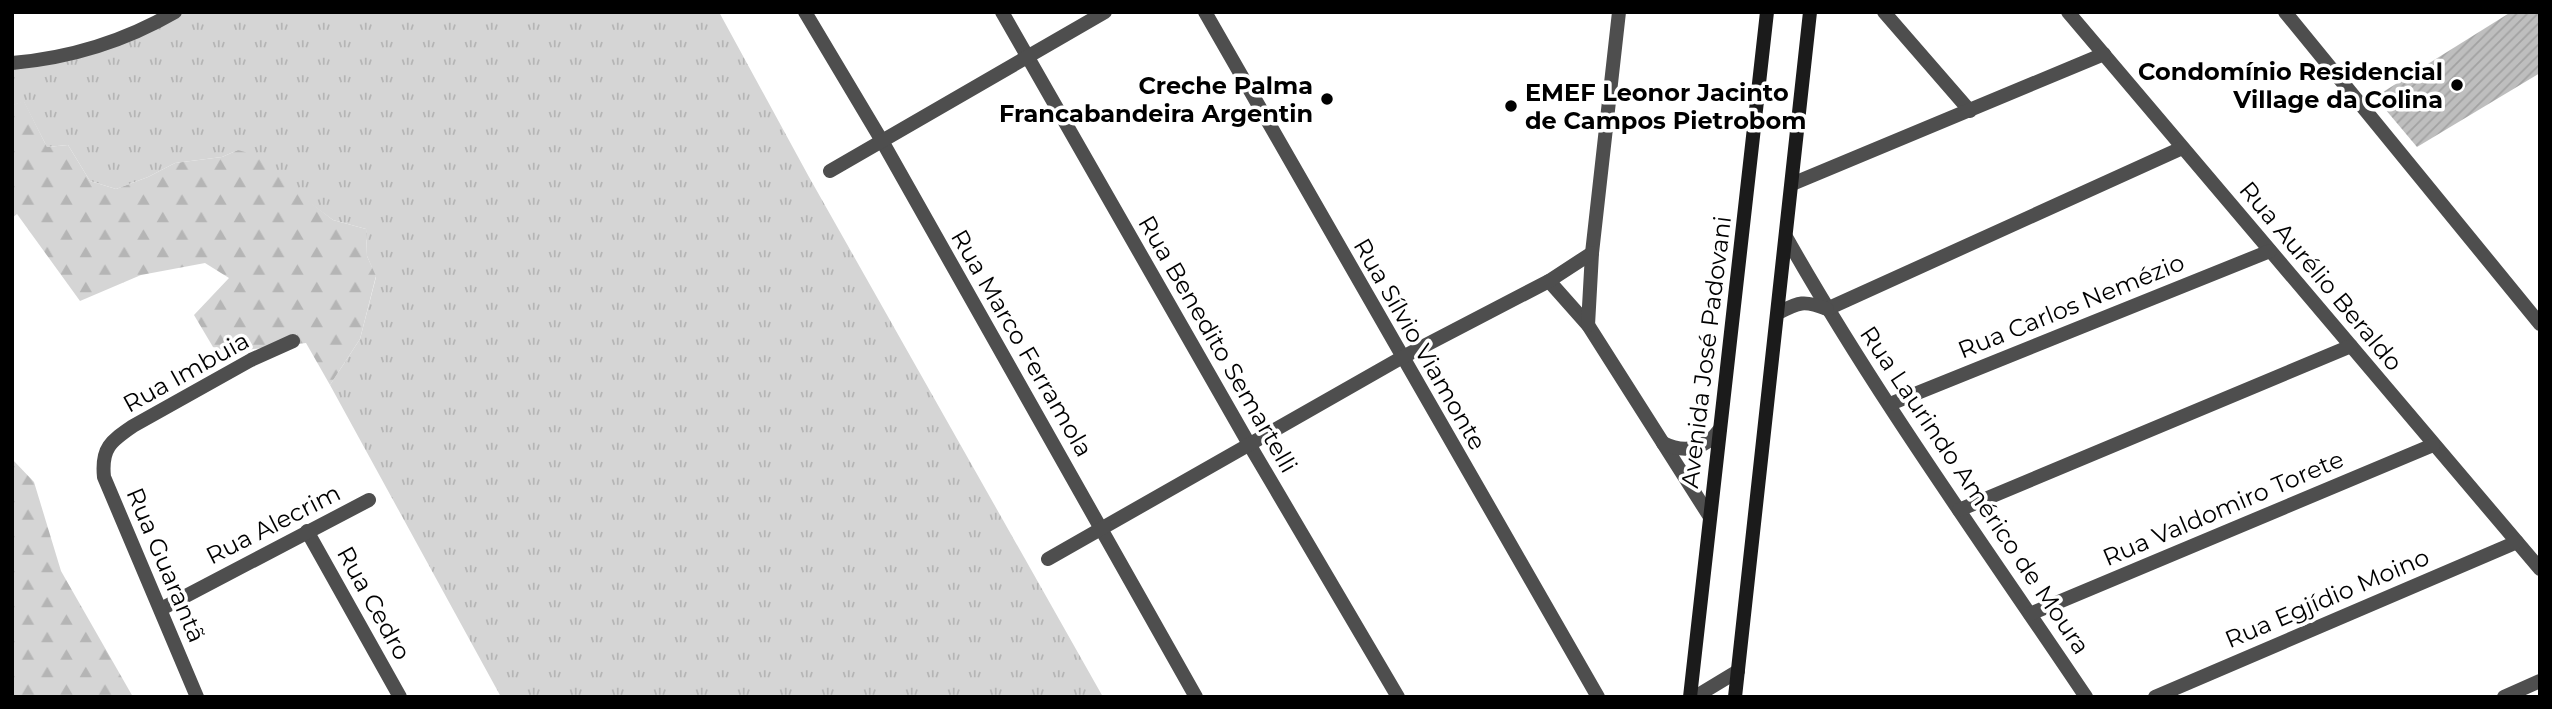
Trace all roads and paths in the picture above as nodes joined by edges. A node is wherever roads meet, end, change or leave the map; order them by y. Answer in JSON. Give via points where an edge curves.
{"nodes":[{"id":1,"x":175,"y":12,"type":"edge"},
{"id":2,"x":805,"y":12,"type":"edge"},
{"id":3,"x":1002,"y":12,"type":"edge"},
{"id":4,"x":1105,"y":12,"type":"edge"},
{"id":5,"x":1205,"y":12,"type":"edge"},
{"id":6,"x":1619,"y":12,"type":"edge"},
{"id":7,"x":1766,"y":12,"type":"edge"},
{"id":8,"x":1810,"y":12,"type":"edge"},
{"id":9,"x":1884,"y":12,"type":"edge"},
{"id":10,"x":2068,"y":12,"type":"edge"},
{"id":11,"x":2285,"y":12,"type":"edge"},
{"id":12,"x":2104,"y":54,"type":"junction"},
{"id":13,"x":1027,"y":57,"type":"junction"},
{"id":14,"x":12,"y":63,"type":"edge"},
{"id":15,"x":1970,"y":111,"type":"junction"},
{"id":16,"x":881,"y":141,"type":"junction"},
{"id":17,"x":2182,"y":148,"type":"junction"},
{"id":18,"x":830,"y":171,"type":"dead end"},
{"id":19,"x":1792,"y":184,"type":"junction"},
{"id":20,"x":1786,"y":237,"type":"junction"},
{"id":21,"x":2270,"y":251,"type":"junction"},
{"id":22,"x":1592,"y":253,"type":"junction"},
{"id":23,"x":1549,"y":281,"type":"junction"},
{"id":24,"x":1827,"y":309,"type":"junction"},
{"id":25,"x":1777,"y":313,"type":"junction"},
{"id":26,"x":2540,"y":324,"type":"edge"},
{"id":27,"x":1588,"y":325,"type":"junction"},
{"id":28,"x":293,"y":341,"type":"dead end"},
{"id":29,"x":2351,"y":346,"type":"junction"},
{"id":30,"x":1401,"y":358,"type":"junction"},
{"id":31,"x":1890,"y":404,"type":"junction"},
{"id":32,"x":1720,"y":429,"type":"junction"},
{"id":33,"x":1663,"y":443,"type":"junction"},
{"id":34,"x":1249,"y":444,"type":"junction"},
{"id":35,"x":2433,"y":445,"type":"junction"},
{"id":36,"x":106,"y":449,"type":"joint"},
{"id":37,"x":369,"y":500,"type":"dead end"},
{"id":38,"x":1959,"y":510,"type":"junction"},
{"id":39,"x":1710,"y":517,"type":"junction"},
{"id":40,"x":1101,"y":529,"type":"junction"},
{"id":41,"x":307,"y":531,"type":"junction"},
{"id":42,"x":2517,"y":542,"type":"junction"},
{"id":43,"x":1048,"y":559,"type":"dead end"},
{"id":44,"x":2540,"y":569,"type":"edge"},
{"id":45,"x":161,"y":608,"type":"junction"},
{"id":46,"x":2030,"y":614,"type":"junction"},
{"id":47,"x":1738,"y":671,"type":"junction"},
{"id":48,"x":2540,"y":681,"type":"edge"},
{"id":49,"x":197,"y":697,"type":"edge"},
{"id":50,"x":400,"y":697,"type":"edge"},
{"id":51,"x":1196,"y":697,"type":"edge"},
{"id":52,"x":1398,"y":697,"type":"edge"},
{"id":53,"x":1598,"y":697,"type":"edge"},
{"id":54,"x":1693,"y":697,"type":"edge"},
{"id":55,"x":1735,"y":697,"type":"edge"},
{"id":56,"x":2086,"y":697,"type":"edge"},
{"id":57,"x":2155,"y":697,"type":"edge"},
{"id":58,"x":2504,"y":697,"type":"edge"}],
"edges":[{"from":1,"to":14,"type":"street","via":[[82,52]]},
{"from":2,"to":16,"type":"street","name":"Rua Marco Ferramola"},
{"from":3,"to":13,"type":"street","name":"Rua Benedito Semartelli"},
{"from":4,"to":13,"type":"street"},
{"from":5,"to":30,"type":"street","name":"Rua Sílvio Viamonte"},
{"from":6,"to":22,"type":"street"},
{"from":7,"to":32,"type":"street","name":"Avenida José Padovani"},
{"from":8,"to":19,"type":"street"},
{"from":9,"to":15,"type":"street"},
{"from":10,"to":12,"type":"street","name":"Rua Aurélio Beraldo"},
{"from":11,"to":26,"type":"street"},
{"from":12,"to":15,"type":"street"},
{"from":12,"to":17,"type":"street","name":"Rua Aurélio Beraldo"},
{"from":13,"to":16,"type":"street"},
{"from":13,"to":34,"type":"street","name":"Rua Benedito Semartelli"},
{"from":15,"to":19,"type":"street"},
{"from":16,"to":18,"type":"street"},
{"from":16,"to":40,"type":"street","name":"Rua Marco Ferramola"},
{"from":17,"to":21,"type":"street","name":"Rua Aurélio Beraldo"},
{"from":17,"to":24,"type":"street"},
{"from":19,"to":20,"type":"street"},
{"from":20,"to":24,"type":"street","name":"Rua Laurindo Américo de Moura"},
{"from":20,"to":25,"type":"street"},
{"from":21,"to":29,"type":"street","name":"Rua Aurélio Beraldo"},
{"from":21,"to":31,"type":"street","name":"Rua Carlos Nemézio"},
{"from":22,"to":23,"type":"street"},
{"from":22,"to":27,"type":"street"},
{"from":23,"to":27,"type":"street"},
{"from":23,"to":30,"type":"street"},
{"from":24,"to":25,"type":"street","via":[[1802,302]]},
{"from":24,"to":31,"type":"street","name":"Rua Laurindo Américo de Moura"},
{"from":25,"to":47,"type":"street"},
{"from":27,"to":33,"type":"street"},
{"from":28,"to":36,"type":"street","name":"Rua Imbuia","via":[[133,426]]},
{"from":29,"to":35,"type":"street","name":"Rua Aurélio Beraldo"},
{"from":29,"to":38,"type":"street"},
{"from":30,"to":34,"type":"street"},
{"from":30,"to":53,"type":"street","name":"Rua Sílvio Viamonte"},
{"from":31,"to":38,"type":"street","name":"Rua Laurindo Américo de Moura"},
{"from":32,"to":33,"type":"street","via":[[1708,442],[1692,449]]},
{"from":32,"to":39,"type":"street","name":"Avenida José Padovani"},
{"from":33,"to":39,"type":"street"},
{"from":34,"to":40,"type":"street"},
{"from":34,"to":52,"type":"street","name":"Rua Benedito Semartelli"},
{"from":35,"to":42,"type":"street","name":"Rua Aurélio Beraldo"},
{"from":35,"to":46,"type":"street","name":"Rua Valdomiro Torete"},
{"from":36,"to":45,"type":"street","name":"Rua Guarantã","via":[[104,477]]},
{"from":37,"to":41,"type":"street","name":"Rua Alecrim"},
{"from":38,"to":46,"type":"street","name":"Rua Laurindo Américo de Moura"},
{"from":39,"to":54,"type":"street","name":"Avenida José Padovani"},
{"from":40,"to":43,"type":"street"},
{"from":40,"to":51,"type":"street","name":"Rua Marco Ferramola"},
{"from":41,"to":45,"type":"street","name":"Rua Alecrim"},
{"from":41,"to":50,"type":"street","name":"Rua Cedro"},
{"from":42,"to":44,"type":"street","name":"Rua Aurélio Beraldo"},
{"from":42,"to":57,"type":"street","name":"Rua Egjídio Moino"},
{"from":45,"to":49,"type":"street","name":"Rua Guarantã"},
{"from":46,"to":56,"type":"street","name":"Rua Laurindo Américo de Moura"},
{"from":47,"to":54,"type":"street"},
{"from":47,"to":55,"type":"street"},
{"from":48,"to":58,"type":"street"}]}
